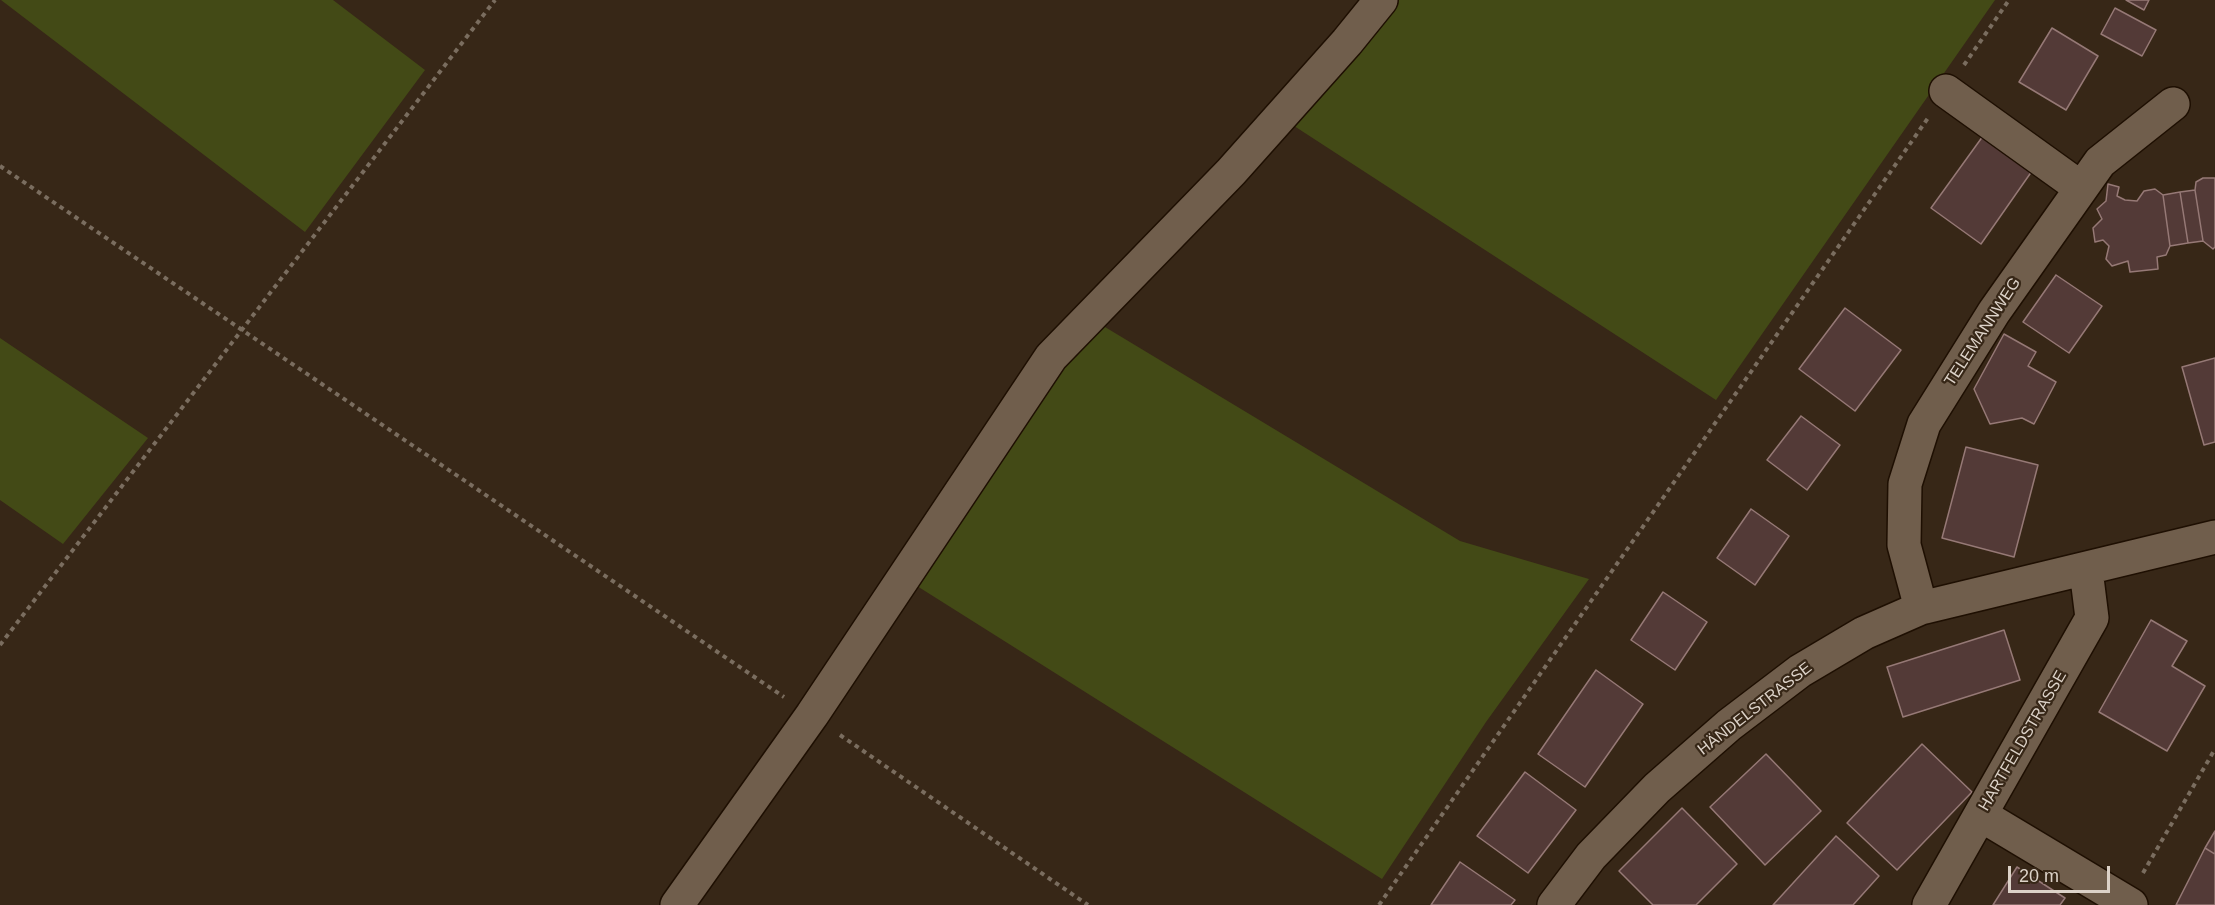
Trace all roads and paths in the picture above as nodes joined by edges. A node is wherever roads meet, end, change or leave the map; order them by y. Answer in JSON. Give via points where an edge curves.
{"nodes":[{"id":1,"x":495,"y":0,"type":"edge"},
{"id":2,"x":1380,"y":0,"type":"edge"},
{"id":3,"x":2009,"y":0,"type":"edge"},
{"id":4,"x":1946,"y":91,"type":"junction"},
{"id":5,"x":2173,"y":104,"type":"dead end"},
{"id":6,"x":0,"y":165,"type":"edge"},
{"id":7,"x":2081,"y":188,"type":"junction"},
{"id":8,"x":242,"y":330,"type":"junction"},
{"id":9,"x":2215,"y":537,"type":"edge"},
{"id":10,"x":2086,"y":570,"type":"junction"},
{"id":11,"x":1921,"y":608,"type":"junction"},
{"id":12,"x":0,"y":645,"type":"edge"},
{"id":13,"x":812,"y":715,"type":"junction"},
{"id":14,"x":2215,"y":749,"type":"edge"},
{"id":15,"x":1981,"y":815,"type":"junction"},
{"id":16,"x":2129,"y":904,"type":"edge"},
{"id":17,"x":677,"y":905,"type":"edge"},
{"id":18,"x":1088,"y":905,"type":"edge"},
{"id":19,"x":1379,"y":905,"type":"edge"},
{"id":20,"x":1554,"y":905,"type":"edge"},
{"id":21,"x":1929,"y":905,"type":"edge"}],
"edges":[{"from":1,"to":8,"type":"path"},
{"from":2,"to":13,"type":"street","via":[[1231,172],[1051,357]]},
{"from":3,"to":4,"type":"path"},
{"from":4,"to":7,"type":"street"},
{"from":4,"to":19,"type":"path"},
{"from":5,"to":7,"type":"street","name":"TELEMANNWEG","via":[[2100,162]]},
{"from":6,"to":8,"type":"path"},
{"from":7,"to":11,"type":"street","name":"TELEMANNWEG","via":[[1994,312],[1924,424],[1905,484],[1904,545]]},
{"from":8,"to":12,"type":"path"},
{"from":8,"to":13,"type":"path"},
{"from":9,"to":10,"type":"street","name":"HÄNDELSTRASSE"},
{"from":10,"to":11,"type":"street","name":"HÄNDELSTRASSE"},
{"from":10,"to":15,"type":"street","name":"HARTFELDSTRASSE","via":[[2092,618]]},
{"from":11,"to":20,"type":"street","name":"HÄNDELSTRASSE","via":[[1864,633],[1800,671],[1729,725],[1649,796],[1591,856]]},
{"from":13,"to":17,"type":"street"},
{"from":13,"to":18,"type":"path"},
{"from":14,"to":16,"type":"path"},
{"from":15,"to":16,"type":"street"},
{"from":15,"to":21,"type":"street","name":"HARTFELDSTRASSE"}]}
